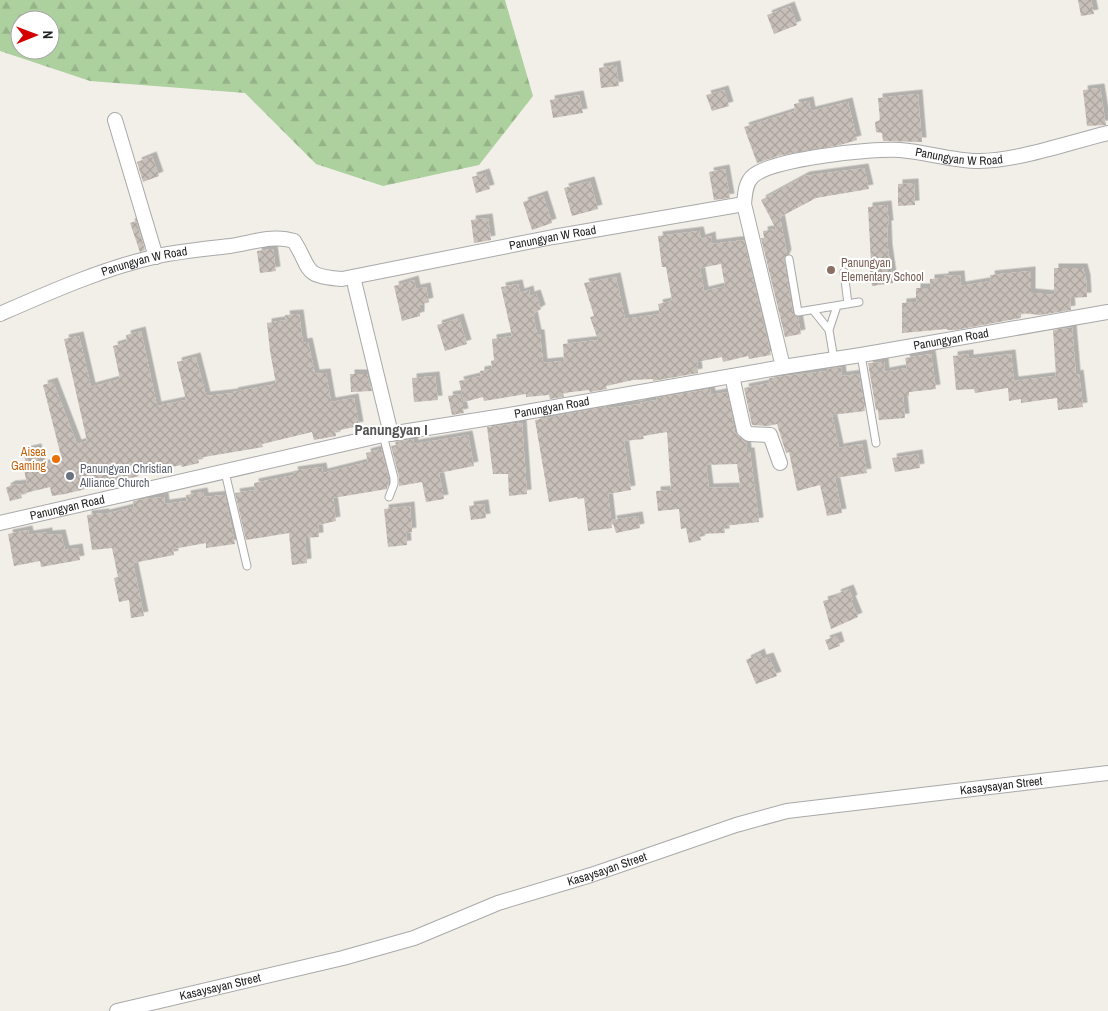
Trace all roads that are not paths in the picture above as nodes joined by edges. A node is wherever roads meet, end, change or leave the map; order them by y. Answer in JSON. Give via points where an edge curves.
{"nodes":[{"id":1,"x":115,"y":120,"type":"dead end"},
{"id":2,"x":1108,"y":133,"type":"edge"},
{"id":3,"x":744,"y":204,"type":"junction"},
{"id":4,"x":156,"y":257,"type":"junction"},
{"id":5,"x":788,"y":259,"type":"dead end"},
{"id":6,"x":844,"y":272,"type":"dead end"},
{"id":7,"x":353,"y":277,"type":"junction"},
{"id":8,"x":859,"y":302,"type":"dead end"},
{"id":9,"x":848,"y":304,"type":"junction"},
{"id":10,"x":836,"y":306,"type":"junction"},
{"id":11,"x":813,"y":310,"type":"junction"},
{"id":12,"x":1108,"y":312,"type":"edge"},
{"id":13,"x":0,"y":314,"type":"edge"},
{"id":14,"x":829,"y":330,"type":"junction"},
{"id":15,"x":861,"y":356,"type":"junction"},
{"id":16,"x":834,"y":359,"type":"junction"},
{"id":17,"x":783,"y":367,"type":"junction"},
{"id":18,"x":732,"y":376,"type":"junction"},
{"id":19,"x":387,"y":434,"type":"junction"},
{"id":20,"x":876,"y":443,"type":"dead end"},
{"id":21,"x":780,"y":463,"type":"dead end"},
{"id":22,"x":226,"y":472,"type":"junction"},
{"id":23,"x":389,"y":498,"type":"dead end"},
{"id":24,"x":0,"y":523,"type":"edge"},
{"id":25,"x":247,"y":566,"type":"dead end"},
{"id":26,"x":1108,"y":773,"type":"edge"},
{"id":27,"x":117,"y":1011,"type":"edge"}],
"edges":[{"from":1,"to":4,"type":"street"},
{"from":2,"to":3,"type":"street","name":"Panungyan W Road","via":[[1007,158],[978,161],[952,160],[900,150],[838,154],[763,170],[751,177]]},
{"from":3,"to":7,"type":"street","name":"Panungyan W Road","via":[[553,237]]},
{"from":3,"to":17,"type":"street"},
{"from":4,"to":7,"type":"street","name":"Panungyan W Road","via":[[285,238],[294,241],[308,268],[316,276]]},
{"from":4,"to":13,"type":"street","name":"Panungyan W Road","via":[[109,271]]},
{"from":5,"to":11,"type":"lane","via":[[798,312]]},
{"from":6,"to":9,"type":"lane"},
{"from":7,"to":19,"type":"street"},
{"from":8,"to":9,"type":"lane"},
{"from":9,"to":10,"type":"lane"},
{"from":10,"to":11,"type":"lane"},
{"from":10,"to":14,"type":"lane"},
{"from":11,"to":14,"type":"lane"},
{"from":12,"to":15,"type":"street","name":"Panungyan Road"},
{"from":14,"to":16,"type":"lane"},
{"from":15,"to":16,"type":"street","name":"Panungyan Road"},
{"from":15,"to":20,"type":"lane"},
{"from":16,"to":17,"type":"street","name":"Panungyan Road"},
{"from":17,"to":18,"type":"street","name":"Panungyan Road"},
{"from":18,"to":19,"type":"street","name":"Panungyan Road"},
{"from":18,"to":21,"type":"street","via":[[744,430],[749,434],[770,435]]},
{"from":19,"to":22,"type":"street","name":"Panungyan Road"},
{"from":19,"to":23,"type":"lane","via":[[394,478]]},
{"from":22,"to":24,"type":"street","name":"Panungyan Road"},
{"from":22,"to":25,"type":"lane"},
{"from":26,"to":27,"type":"street","name":"Kasaysayan Street","via":[[787,811],[498,903],[414,938]]}]}
